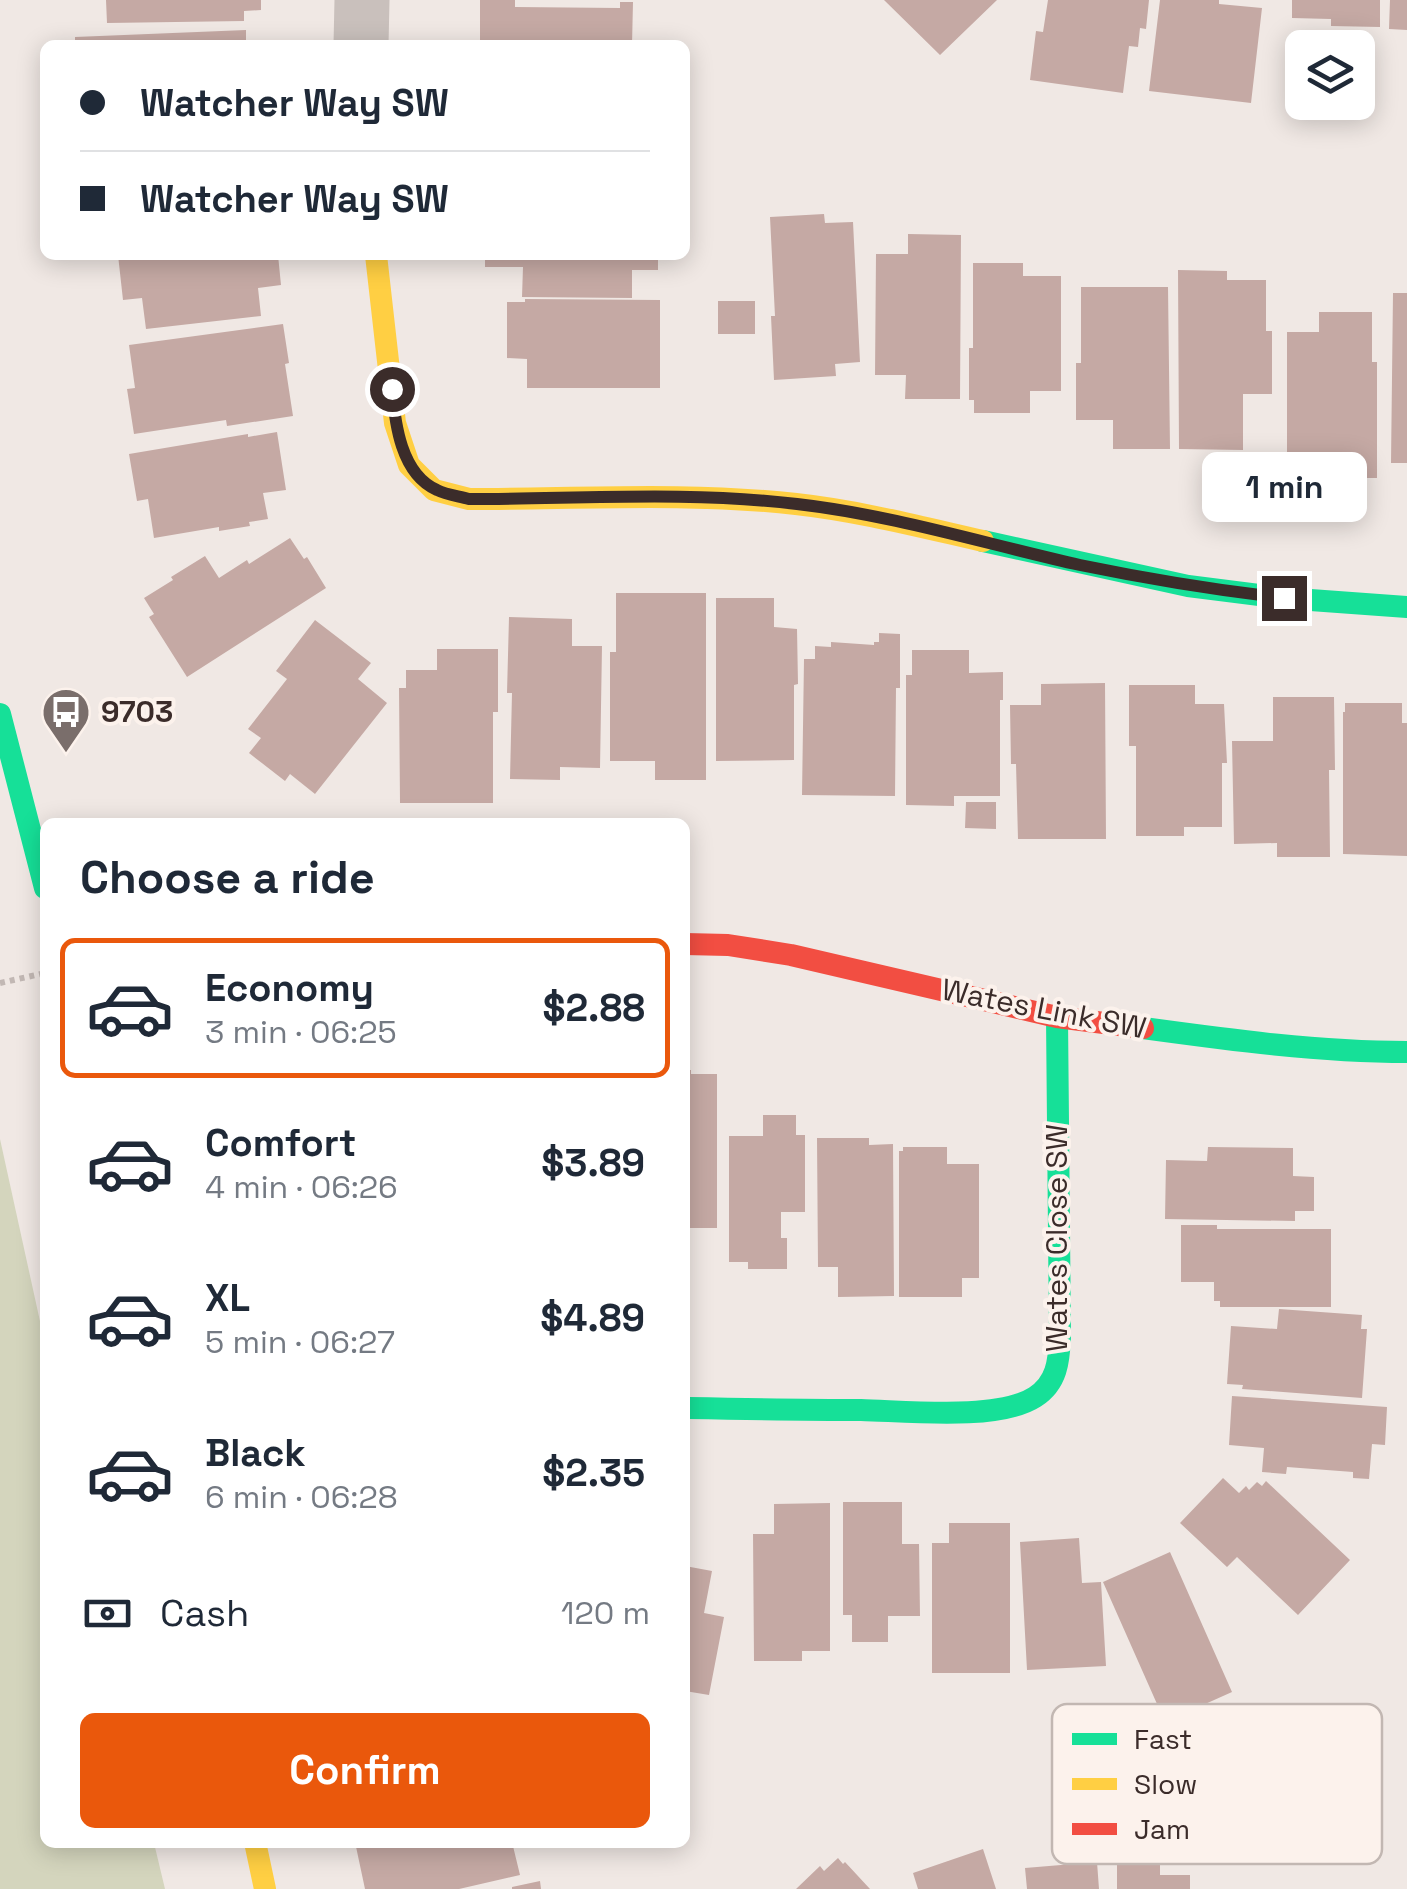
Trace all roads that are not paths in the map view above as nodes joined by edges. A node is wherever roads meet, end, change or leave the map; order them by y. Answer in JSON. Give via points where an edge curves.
{"nodes":[{"id":1,"x":362,"y":0,"type":"edge"},
{"id":2,"x":361,"y":40,"type":"edge"},
{"id":3,"x":377,"y":260,"type":"edge"},
{"id":4,"x":1407,"y":607,"type":"edge"},
{"id":5,"x":0,"y":714,"type":"edge"},
{"id":6,"x":40,"y":869,"type":"edge"},
{"id":7,"x":690,"y":944,"type":"edge"},
{"id":8,"x":1057,"y":1018,"type":"junction"},
{"id":9,"x":1407,"y":1052,"type":"edge"},
{"id":10,"x":690,"y":1408,"type":"edge"},
{"id":11,"x":256,"y":1848,"type":"edge"},
{"id":12,"x":265,"y":1889,"type":"edge"}],
"edges":[{"from":1,"to":2,"type":"street"},
{"from":3,"to":4,"type":"street","via":[[395,423],[409,466],[434,490],[469,499],[797,504],[1188,586]]},
{"from":5,"to":6,"type":"street"},
{"from":7,"to":8,"type":"street","name":"Wates Link SW","via":[[792,955]]},
{"from":8,"to":9,"type":"street","name":"Wates Link SW","via":[[1252,1043]]},
{"from":8,"to":10,"type":"street","name":"Wates Close SW","via":[[1060,1337],[1055,1376],[1037,1397],[1006,1410],[969,1412]]},
{"from":11,"to":12,"type":"street"}]}
